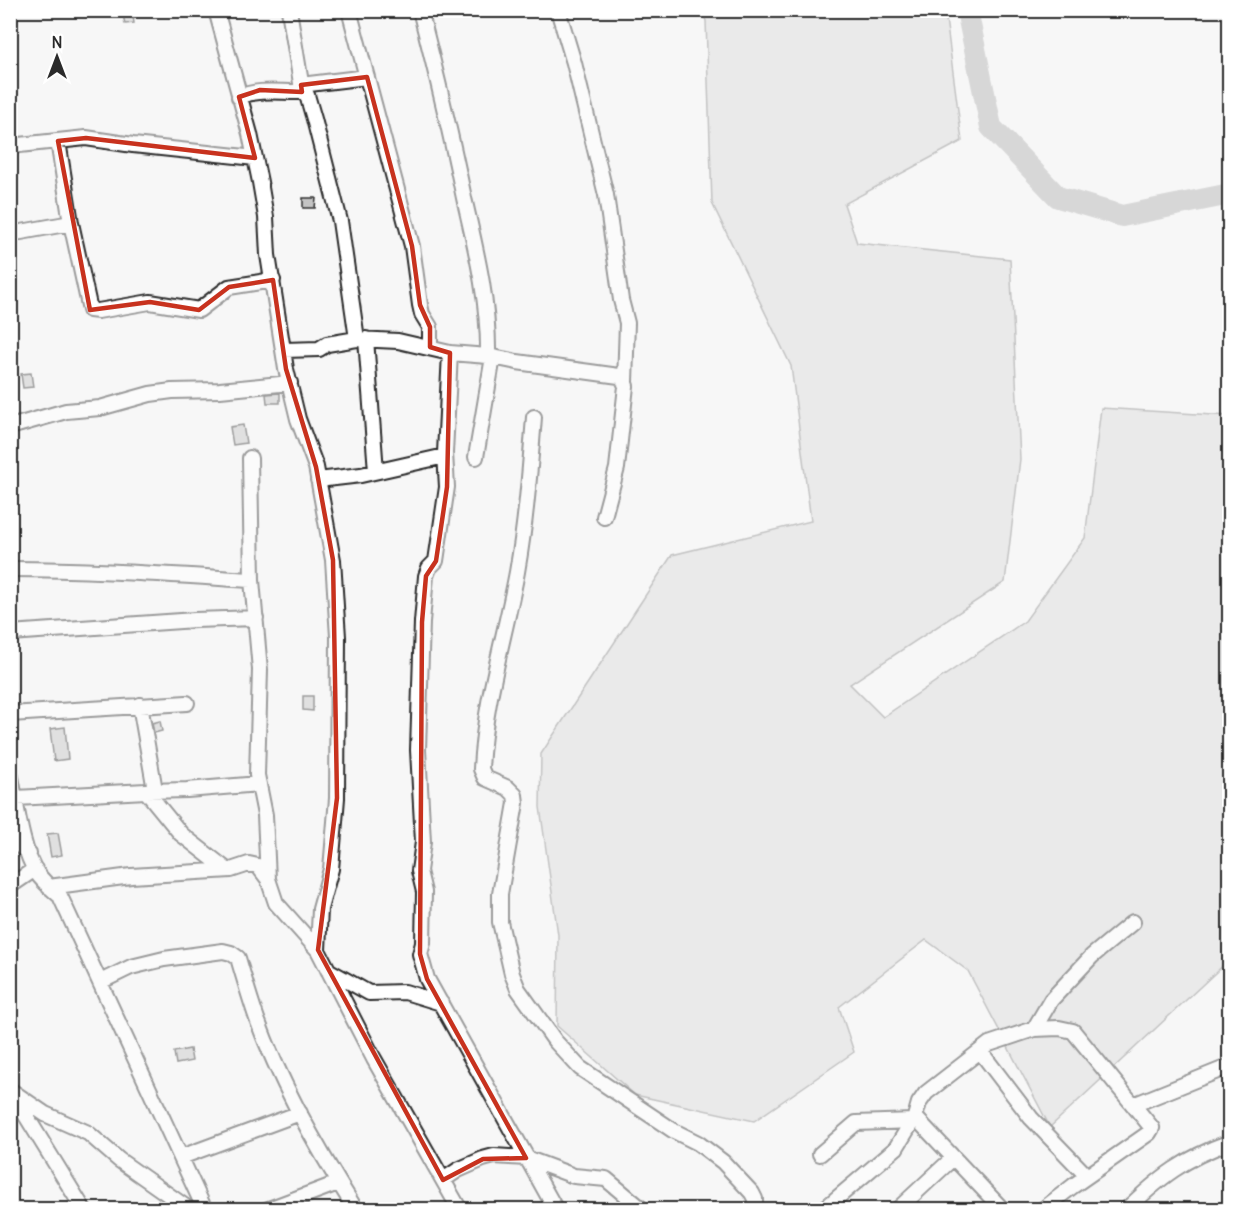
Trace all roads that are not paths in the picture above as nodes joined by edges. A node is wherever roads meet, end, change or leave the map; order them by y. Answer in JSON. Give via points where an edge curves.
{"nodes":[{"id":1,"x":216,"y":10,"type":"edge"},
{"id":2,"x":289,"y":10,"type":"edge"},
{"id":3,"x":349,"y":10,"type":"edge"},
{"id":4,"x":420,"y":10,"type":"edge"},
{"id":5,"x":558,"y":10,"type":"edge"},
{"id":6,"x":367,"y":77,"type":"junction"},
{"id":7,"x":302,"y":89,"type":"junction"},
{"id":8,"x":239,"y":97,"type":"junction"},
{"id":9,"x":58,"y":141,"type":"junction"},
{"id":10,"x":10,"y":146,"type":"edge"},
{"id":11,"x":255,"y":158,"type":"junction"},
{"id":12,"x":71,"y":223,"type":"junction"},
{"id":13,"x":10,"y":234,"type":"edge"},
{"id":14,"x":273,"y":280,"type":"junction"},
{"id":15,"x":361,"y":339,"type":"junction"},
{"id":16,"x":430,"y":347,"type":"junction"},
{"id":17,"x":284,"y":350,"type":"junction"},
{"id":18,"x":450,"y":353,"type":"junction"},
{"id":19,"x":491,"y":356,"type":"junction"},
{"id":20,"x":625,"y":382,"type":"junction"},
{"id":21,"x":290,"y":384,"type":"junction"},
{"id":22,"x":534,"y":417,"type":"dead end"},
{"id":23,"x":10,"y":427,"type":"edge"},
{"id":24,"x":445,"y":456,"type":"junction"},
{"id":25,"x":476,"y":457,"type":"dead end"},
{"id":26,"x":249,"y":458,"type":"dead end"},
{"id":27,"x":376,"y":471,"type":"junction"},
{"id":28,"x":318,"y":480,"type":"junction"},
{"id":29,"x":604,"y":517,"type":"dead end"},
{"id":30,"x":10,"y":569,"type":"edge"},
{"id":31,"x":252,"y":580,"type":"junction"},
{"id":32,"x":255,"y":618,"type":"junction"},
{"id":33,"x":10,"y":633,"type":"edge"},
{"id":34,"x":188,"y":703,"type":"dead end"},
{"id":35,"x":140,"y":705,"type":"junction"},
{"id":36,"x":10,"y":714,"type":"edge"},
{"id":37,"x":10,"y":772,"type":"edge"},
{"id":38,"x":259,"y":784,"type":"junction"},
{"id":39,"x":150,"y":791,"type":"junction"},
{"id":40,"x":16,"y":798,"type":"junction"},
{"id":41,"x":12,"y":840,"type":"edge"},
{"id":42,"x":29,"y":854,"type":"junction"},
{"id":43,"x":35,"y":869,"type":"junction"},
{"id":44,"x":227,"y":870,"type":"junction"},
{"id":45,"x":268,"y":879,"type":"junction"},
{"id":46,"x":10,"y":886,"type":"edge"},
{"id":47,"x":48,"y":887,"type":"junction"},
{"id":48,"x":1133,"y":922,"type":"dead end"},
{"id":49,"x":318,"y":950,"type":"junction"},
{"id":50,"x":328,"y":970,"type":"junction"},
{"id":51,"x":100,"y":982,"type":"junction"},
{"id":52,"x":441,"y":1003,"type":"junction"},
{"id":53,"x":1034,"y":1029,"type":"junction"},
{"id":54,"x":980,"y":1051,"type":"junction"},
{"id":55,"x":1230,"y":1066,"type":"edge"},
{"id":56,"x":10,"y":1091,"type":"edge"},
{"id":57,"x":1133,"y":1105,"type":"junction"},
{"id":58,"x":300,"y":1113,"type":"junction"},
{"id":59,"x":914,"y":1119,"type":"junction"},
{"id":60,"x":1230,"y":1142,"type":"edge"},
{"id":61,"x":820,"y":1154,"type":"dead end"},
{"id":62,"x":182,"y":1157,"type":"junction"},
{"id":63,"x":526,"y":1158,"type":"junction"},
{"id":64,"x":953,"y":1158,"type":"junction"},
{"id":65,"x":1087,"y":1176,"type":"junction"},
{"id":66,"x":443,"y":1180,"type":"junction"},
{"id":67,"x":339,"y":1183,"type":"junction"},
{"id":68,"x":84,"y":1209,"type":"edge"},
{"id":69,"x":190,"y":1209,"type":"edge"},
{"id":70,"x":205,"y":1209,"type":"edge"},
{"id":71,"x":266,"y":1209,"type":"edge"},
{"id":72,"x":356,"y":1209,"type":"edge"},
{"id":73,"x":460,"y":1209,"type":"edge"},
{"id":74,"x":556,"y":1209,"type":"edge"},
{"id":75,"x":643,"y":1209,"type":"edge"},
{"id":76,"x":755,"y":1209,"type":"edge"},
{"id":77,"x":823,"y":1209,"type":"edge"},
{"id":78,"x":897,"y":1209,"type":"edge"},
{"id":79,"x":1004,"y":1209,"type":"edge"},
{"id":80,"x":1042,"y":1209,"type":"edge"},
{"id":81,"x":1126,"y":1209,"type":"edge"}],
"edges":[{"from":1,"to":8,"type":"street"},
{"from":2,"to":7,"type":"street"},
{"from":3,"to":6,"type":"street"},
{"from":4,"to":19,"type":"street","via":[[480,264]]},
{"from":5,"to":20,"type":"street","via":[[606,195],[627,323]]},
{"from":6,"to":7,"type":"street"},
{"from":6,"to":16,"type":"street","via":[[412,246],[420,304],[430,327]]},
{"from":7,"to":8,"type":"street","via":[[279,93],[260,90]]},
{"from":7,"to":15,"type":"street","via":[[314,118],[339,221]]},
{"from":8,"to":11,"type":"street"},
{"from":9,"to":10,"type":"street"},
{"from":9,"to":11,"type":"street","via":[[86,138]]},
{"from":9,"to":12,"type":"street"},
{"from":11,"to":14,"type":"street"},
{"from":12,"to":13,"type":"street"},
{"from":12,"to":14,"type":"street","via":[[87,306],[93,311],[150,302],[199,310],[229,287]]},
{"from":14,"to":17,"type":"street"},
{"from":15,"to":16,"type":"street"},
{"from":15,"to":17,"type":"street","via":[[327,344],[319,349]]},
{"from":15,"to":27,"type":"street"},
{"from":16,"to":18,"type":"street"},
{"from":17,"to":21,"type":"street"},
{"from":18,"to":19,"type":"street"},
{"from":18,"to":24,"type":"street"},
{"from":19,"to":20,"type":"street","via":[[619,376]]},
{"from":19,"to":25,"type":"street"},
{"from":20,"to":29,"type":"street","via":[[618,458]]},
{"from":21,"to":23,"type":"street","via":[[161,392]]},
{"from":21,"to":28,"type":"street"},
{"from":22,"to":76,"type":"street","via":[[521,548],[493,681],[481,769],[485,778],[515,795],[500,894],[500,922],[512,974],[518,989],[555,1041],[580,1068],[723,1162],[752,1193]]},
{"from":24,"to":27,"type":"street"},
{"from":24,"to":52,"type":"street","via":[[444,512],[436,561],[428,571],[425,592],[418,750],[423,842],[419,871],[424,892],[420,954]]},
{"from":26,"to":31,"type":"street"},
{"from":27,"to":28,"type":"street"},
{"from":28,"to":49,"type":"street","via":[[333,560],[338,637],[337,798],[331,869],[320,909]]},
{"from":30,"to":31,"type":"street","via":[[78,569]]},
{"from":31,"to":32,"type":"street"},
{"from":32,"to":33,"type":"street"},
{"from":32,"to":38,"type":"street","via":[[260,670]]},
{"from":34,"to":35,"type":"street"},
{"from":35,"to":36,"type":"street"},
{"from":35,"to":39,"type":"street"},
{"from":37,"to":40,"type":"street"},
{"from":38,"to":39,"type":"street"},
{"from":38,"to":45,"type":"street","via":[[265,815]]},
{"from":39,"to":40,"type":"street"},
{"from":39,"to":44,"type":"street","via":[[181,834]]},
{"from":40,"to":42,"type":"street"},
{"from":41,"to":42,"type":"street"},
{"from":42,"to":43,"type":"street"},
{"from":43,"to":46,"type":"street"},
{"from":43,"to":47,"type":"street"},
{"from":44,"to":45,"type":"street","via":[[253,865]]},
{"from":44,"to":47,"type":"street","via":[[131,876]]},
{"from":45,"to":49,"type":"street","via":[[276,903]]},
{"from":47,"to":51,"type":"street","via":[[60,896]]},
{"from":48,"to":53,"type":"street","via":[[1092,956],[1051,1000]]},
{"from":49,"to":50,"type":"street"},
{"from":50,"to":52,"type":"street","via":[[369,993],[405,992]]},
{"from":50,"to":66,"type":"street"},
{"from":51,"to":58,"type":"street","via":[[131,967],[164,959],[223,951],[236,955],[260,1027]]},
{"from":51,"to":62,"type":"street"},
{"from":52,"to":63,"type":"street"},
{"from":53,"to":54,"type":"street","via":[[994,1041]]},
{"from":53,"to":57,"type":"street","via":[[1073,1031]]},
{"from":54,"to":59,"type":"street","via":[[926,1093]]},
{"from":54,"to":65,"type":"street","via":[[1032,1118]]},
{"from":55,"to":57,"type":"street"},
{"from":56,"to":68,"type":"street"},
{"from":56,"to":69,"type":"street","via":[[45,1114],[88,1133],[119,1160]]},
{"from":57,"to":65,"type":"street","via":[[1150,1124],[1151,1131]]},
{"from":58,"to":62,"type":"street"},
{"from":58,"to":67,"type":"street"},
{"from":59,"to":61,"type":"street","via":[[856,1123]]},
{"from":59,"to":64,"type":"street"},
{"from":59,"to":77,"type":"street","via":[[891,1154]]},
{"from":60,"to":81,"type":"street","via":[[1172,1169]]},
{"from":62,"to":70,"type":"street"},
{"from":63,"to":66,"type":"street","via":[[494,1156]]},
{"from":63,"to":74,"type":"street"},
{"from":63,"to":75,"type":"street","via":[[574,1176],[606,1179]]},
{"from":64,"to":78,"type":"street"},
{"from":64,"to":79,"type":"street"},
{"from":65,"to":80,"type":"street"},
{"from":66,"to":73,"type":"street"},
{"from":67,"to":71,"type":"street"},
{"from":67,"to":72,"type":"street"}]}
